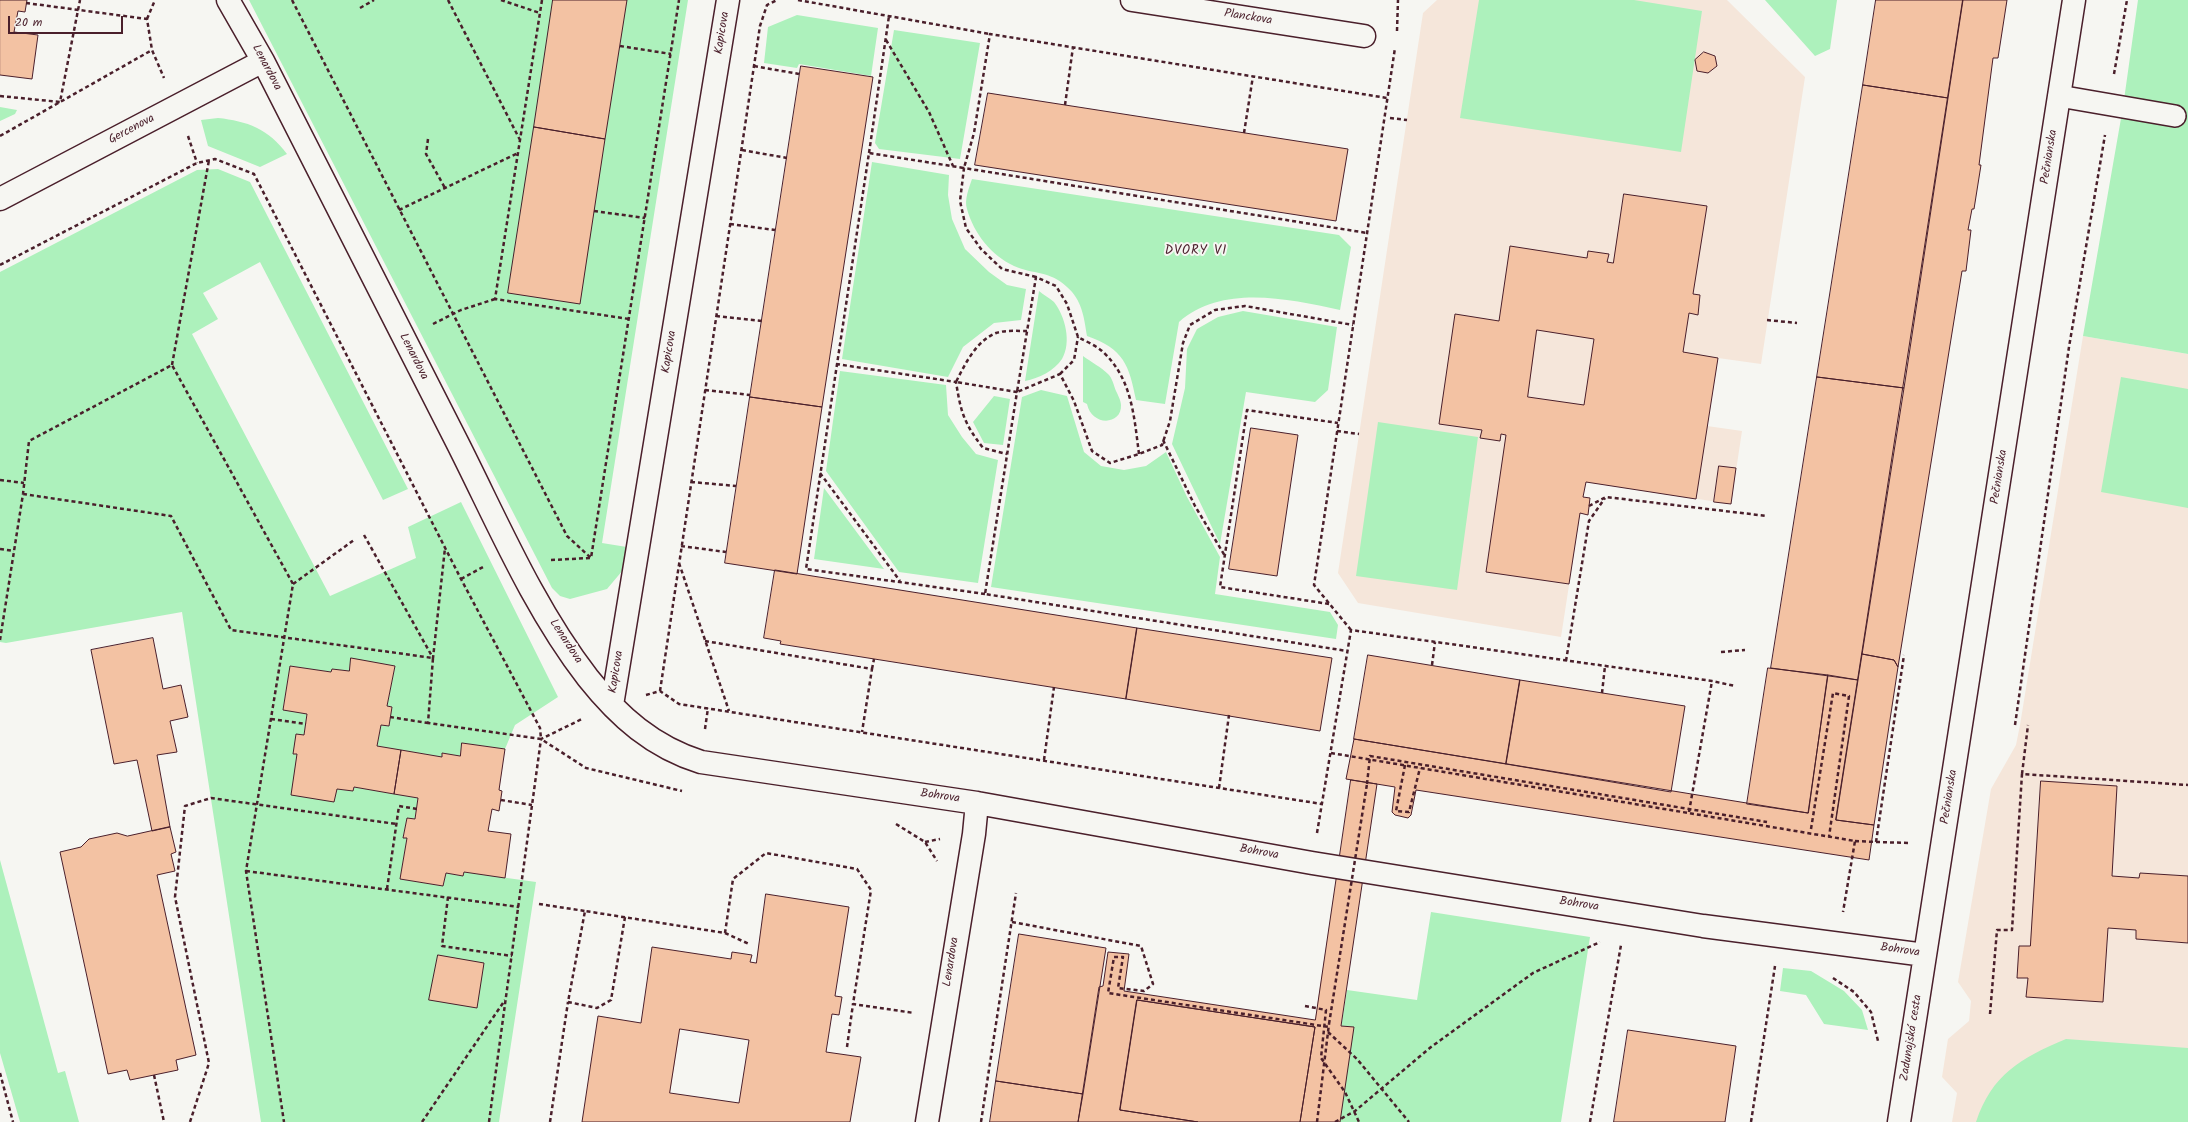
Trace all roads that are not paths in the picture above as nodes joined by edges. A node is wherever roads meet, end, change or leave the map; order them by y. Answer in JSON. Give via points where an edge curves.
{"nodes":[{"id":1,"x":228,"y":0,"type":"edge"},
{"id":2,"x":728,"y":0,"type":"edge"},
{"id":3,"x":1132,"y":0,"type":"edge"},
{"id":4,"x":2074,"y":0,"type":"edge"},
{"id":5,"x":1364,"y":36,"type":"road end"},
{"id":6,"x":263,"y":61,"type":"junction"},
{"id":7,"x":2059,"y":96,"type":"junction"},
{"id":8,"x":2175,"y":116,"type":"dead end"},
{"id":9,"x":0,"y":199,"type":"edge"},
{"id":10,"x":612,"y":704,"type":"junction"},
{"id":11,"x":977,"y":803,"type":"junction"},
{"id":12,"x":1925,"y":954,"type":"junction"},
{"id":13,"x":926,"y":1122,"type":"edge"},
{"id":14,"x":1899,"y":1122,"type":"edge"}],
"edges":[{"from":1,"to":6,"type":"street","name":"Lenardova"},
{"from":2,"to":10,"type":"street","name":"Kapicova"},
{"from":3,"to":5,"type":"street","name":"Planckova"},
{"from":4,"to":7,"type":"street","name":"Pečnianska"},
{"from":6,"to":9,"type":"street","name":"Gercenova"},
{"from":6,"to":10,"type":"street","name":"Lenardova","via":[[530,586],[588,677]]},
{"from":7,"to":8,"type":"lane"},
{"from":7,"to":12,"type":"street","name":"Pečnianska"},
{"from":10,"to":11,"type":"street","name":"Bohrova","via":[[646,737],[669,750],[701,762]]},
{"from":11,"to":12,"type":"street","name":"Bohrova","via":[[1312,863],[1703,926]]},
{"from":11,"to":13,"type":"street","name":"Lenardova"},
{"from":12,"to":14,"type":"street","name":"Zadunajská cesta"}]}
